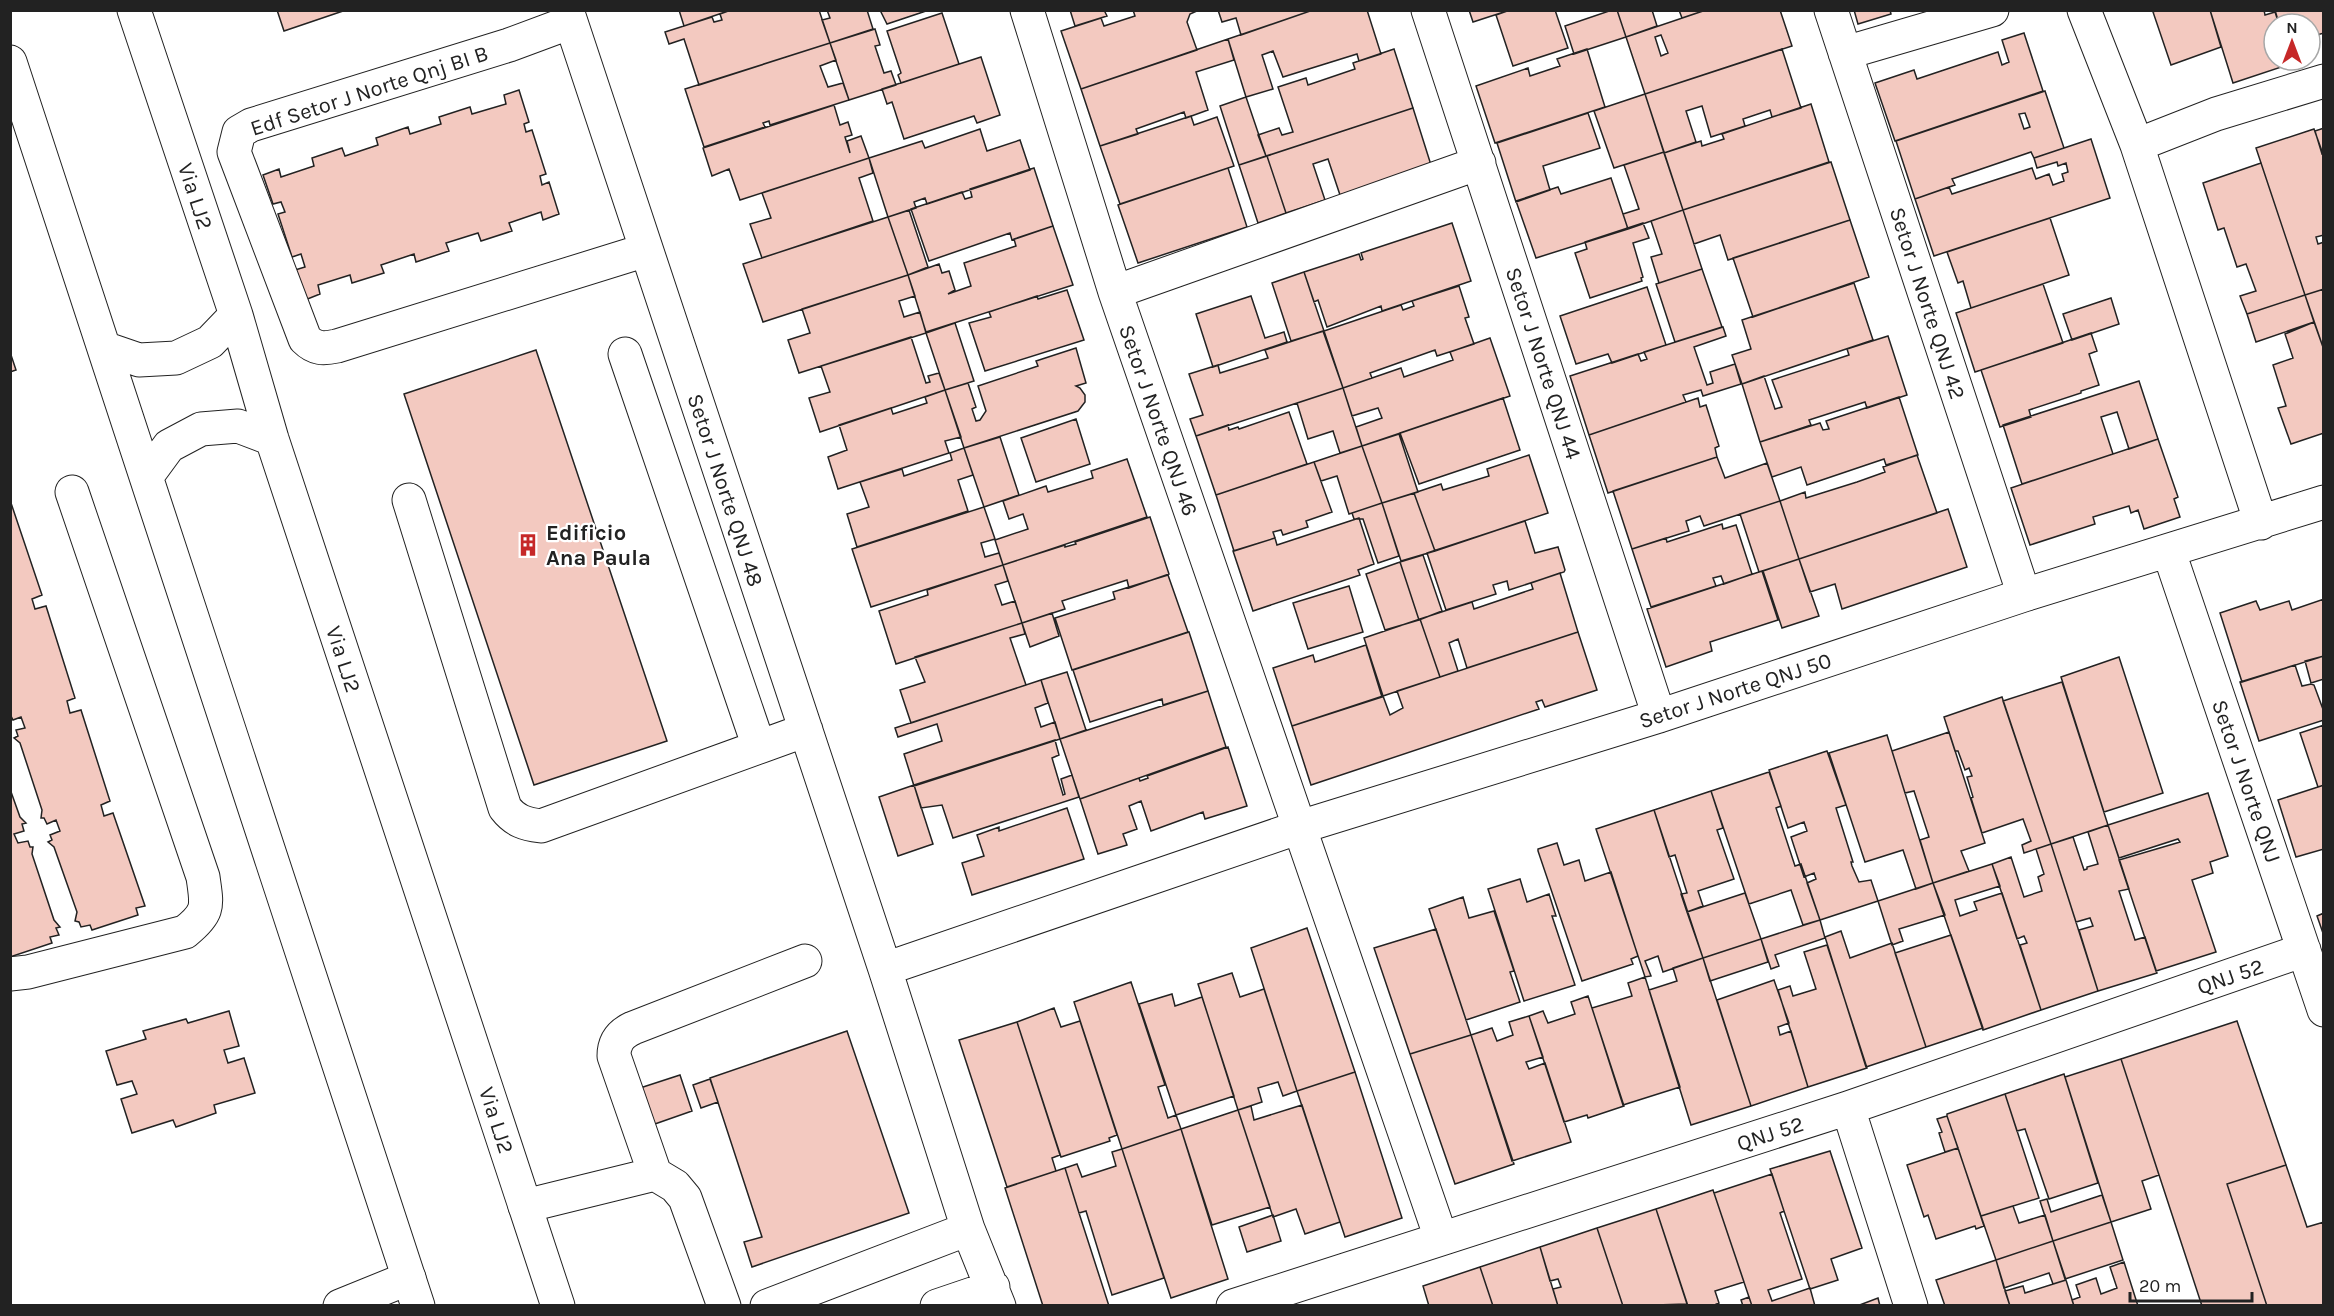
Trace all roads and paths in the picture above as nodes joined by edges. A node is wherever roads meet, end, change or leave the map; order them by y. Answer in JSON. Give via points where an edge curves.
{"nodes":[{"id":1,"x":134,"y":10,"type":"edge"},
{"id":2,"x":1027,"y":10,"type":"edge"},
{"id":3,"x":1428,"y":10,"type":"edge"},
{"id":4,"x":1831,"y":10,"type":"edge"},
{"id":5,"x":1992,"y":10,"type":"edge"},
{"id":6,"x":2084,"y":10,"type":"edge"},
{"id":7,"x":569,"y":16,"type":"edge"},
{"id":8,"x":1845,"y":53,"type":"junction"},
{"id":9,"x":10,"y":62,"type":"edge"},
{"id":10,"x":2324,"y":81,"type":"edge"},
{"id":11,"x":2137,"y":145,"type":"junction"},
{"id":12,"x":1479,"y":163,"type":"junction"},
{"id":13,"x":646,"y":250,"type":"junction"},
{"id":14,"x":1115,"y":292,"type":"junction"},
{"id":15,"x":236,"y":315,"type":"junction"},
{"id":16,"x":104,"y":348,"type":"junction"},
{"id":17,"x":625,"y":354,"type":"dead end"},
{"id":18,"x":272,"y":439,"type":"junction"},
{"id":19,"x":147,"y":476,"type":"junction"},
{"id":20,"x":72,"y":492,"type":"dead end"},
{"id":21,"x":409,"y":500,"type":"dead end"},
{"id":22,"x":2324,"y":502,"type":"edge"},
{"id":23,"x":2261,"y":523,"type":"junction"},
{"id":24,"x":2169,"y":552,"type":"junction"},
{"id":25,"x":2024,"y":595,"type":"junction"},
{"id":26,"x":1659,"y":716,"type":"junction"},
{"id":27,"x":806,"y":730,"type":"junction"},
{"id":28,"x":759,"y":747,"type":"junction"},
{"id":29,"x":1300,"y":827,"type":"junction"},
{"id":30,"x":2304,"y":950,"type":"junction"},
{"id":31,"x":805,"y":961,"type":"dead end"},
{"id":32,"x":885,"y":969,"type":"junction"},
{"id":33,"x":10,"y":974,"type":"edge"},
{"id":34,"x":2324,"y":1010,"type":"edge"},
{"id":35,"x":1848,"y":1108,"type":"junction"},
{"id":36,"x":655,"y":1174,"type":"junction"},
{"id":37,"x":525,"y":1206,"type":"junction"},
{"id":38,"x":968,"y":1229,"type":"junction"},
{"id":39,"x":1441,"y":1238,"type":"junction"},
{"id":40,"x":414,"y":1292,"type":"edge"},
{"id":41,"x":996,"y":1296,"type":"edge"},
{"id":42,"x":340,"y":1305,"type":"edge"},
{"id":43,"x":558,"y":1305,"type":"edge"},
{"id":44,"x":724,"y":1305,"type":"edge"},
{"id":45,"x":767,"y":1305,"type":"edge"},
{"id":46,"x":937,"y":1305,"type":"edge"},
{"id":47,"x":1233,"y":1305,"type":"edge"},
{"id":48,"x":1911,"y":1305,"type":"edge"}],
"edges":[{"from":1,"to":15,"type":"street","name":"Via LJ2"},
{"from":2,"to":14,"type":"street","name":"Setor J Norte QNJ 46"},
{"from":3,"to":12,"type":"street","name":"Setor J Norte QNJ 44"},
{"from":4,"to":8,"type":"street","name":"Setor J Norte QNJ 42"},
{"from":5,"to":8,"type":"street"},
{"from":6,"to":11,"type":"street"},
{"from":7,"to":13,"type":"street","name":"Setor J Norte QNJ 48"},
{"from":7,"to":13,"type":"street","name":"Edf Setor J Norte Qnj BI B","via":[[509,45],[252,125],[239,132],[234,152],[304,339],[313,347],[337,346]]},
{"from":8,"to":25,"type":"street","name":"Setor J Norte QNJ 42"},
{"from":9,"to":16,"type":"street"},
{"from":10,"to":11,"type":"street","via":[[2216,114]]},
{"from":11,"to":23,"type":"street"},
{"from":12,"to":14,"type":"street"},
{"from":12,"to":26,"type":"street","name":"Setor J Norte QNJ 44"},
{"from":13,"to":27,"type":"street","name":"Setor J Norte QNJ 48"},
{"from":14,"to":29,"type":"street","name":"Setor J Norte QNJ 46"},
{"from":15,"to":16,"type":"street","via":[[210,342],[176,358],[139,360]]},
{"from":15,"to":18,"type":"street","name":"Via LJ2"},
{"from":16,"to":19,"type":"street"},
{"from":17,"to":28,"type":"street"},
{"from":18,"to":19,"type":"street","via":[[238,426],[201,429],[169,446]]},
{"from":18,"to":37,"type":"street","name":"Via LJ2"},
{"from":19,"to":40,"type":"street"},
{"from":20,"to":33,"type":"street","via":[[203,876],[206,904],[200,920],[185,932]]},
{"from":21,"to":28,"type":"street","via":[[505,808],[511,816],[524,824],[541,826]]},
{"from":22,"to":23,"type":"street","name":"Setor J Norte QNJ 50"},
{"from":23,"to":24,"type":"street","name":"Setor J Norte QNJ 50"},
{"from":24,"to":25,"type":"street","name":"Setor J Norte QNJ 50"},
{"from":24,"to":30,"type":"street","name":"Setor J Norte QNJ"},
{"from":25,"to":26,"type":"street","name":"Setor J Norte QNJ 50"},
{"from":26,"to":29,"type":"street","name":"Setor J Norte QNJ 50"},
{"from":27,"to":28,"type":"street"},
{"from":27,"to":32,"type":"street","name":"Setor J Norte QNJ 48"},
{"from":29,"to":32,"type":"street","name":"Setor J Norte QNJ 50"},
{"from":29,"to":39,"type":"street","name":"Setor J Norte QNJ 46"},
{"from":30,"to":34,"type":"street","name":"Setor J Norte QNJ"},
{"from":30,"to":35,"type":"street","name":"QNJ 52"},
{"from":31,"to":36,"type":"street","via":[[633,1028],[617,1040],[614,1056]]},
{"from":32,"to":38,"type":"street","name":"Setor J Norte QNJ 48"},
{"from":35,"to":39,"type":"street","name":"QNJ 52"},
{"from":35,"to":48,"type":"street"},
{"from":36,"to":37,"type":"street"},
{"from":36,"to":44,"type":"street","via":[[675,1186],[685,1198]]},
{"from":37,"to":43,"type":"street","name":"Via LJ2"},
{"from":38,"to":41,"type":"street","name":"Setor J Norte QNJ 48"},
{"from":38,"to":45,"type":"street"},
{"from":39,"to":47,"type":"street","name":"QNJ 52"},
{"from":40,"to":42,"type":"street"},
{"from":41,"to":46,"type":"street"}]}
